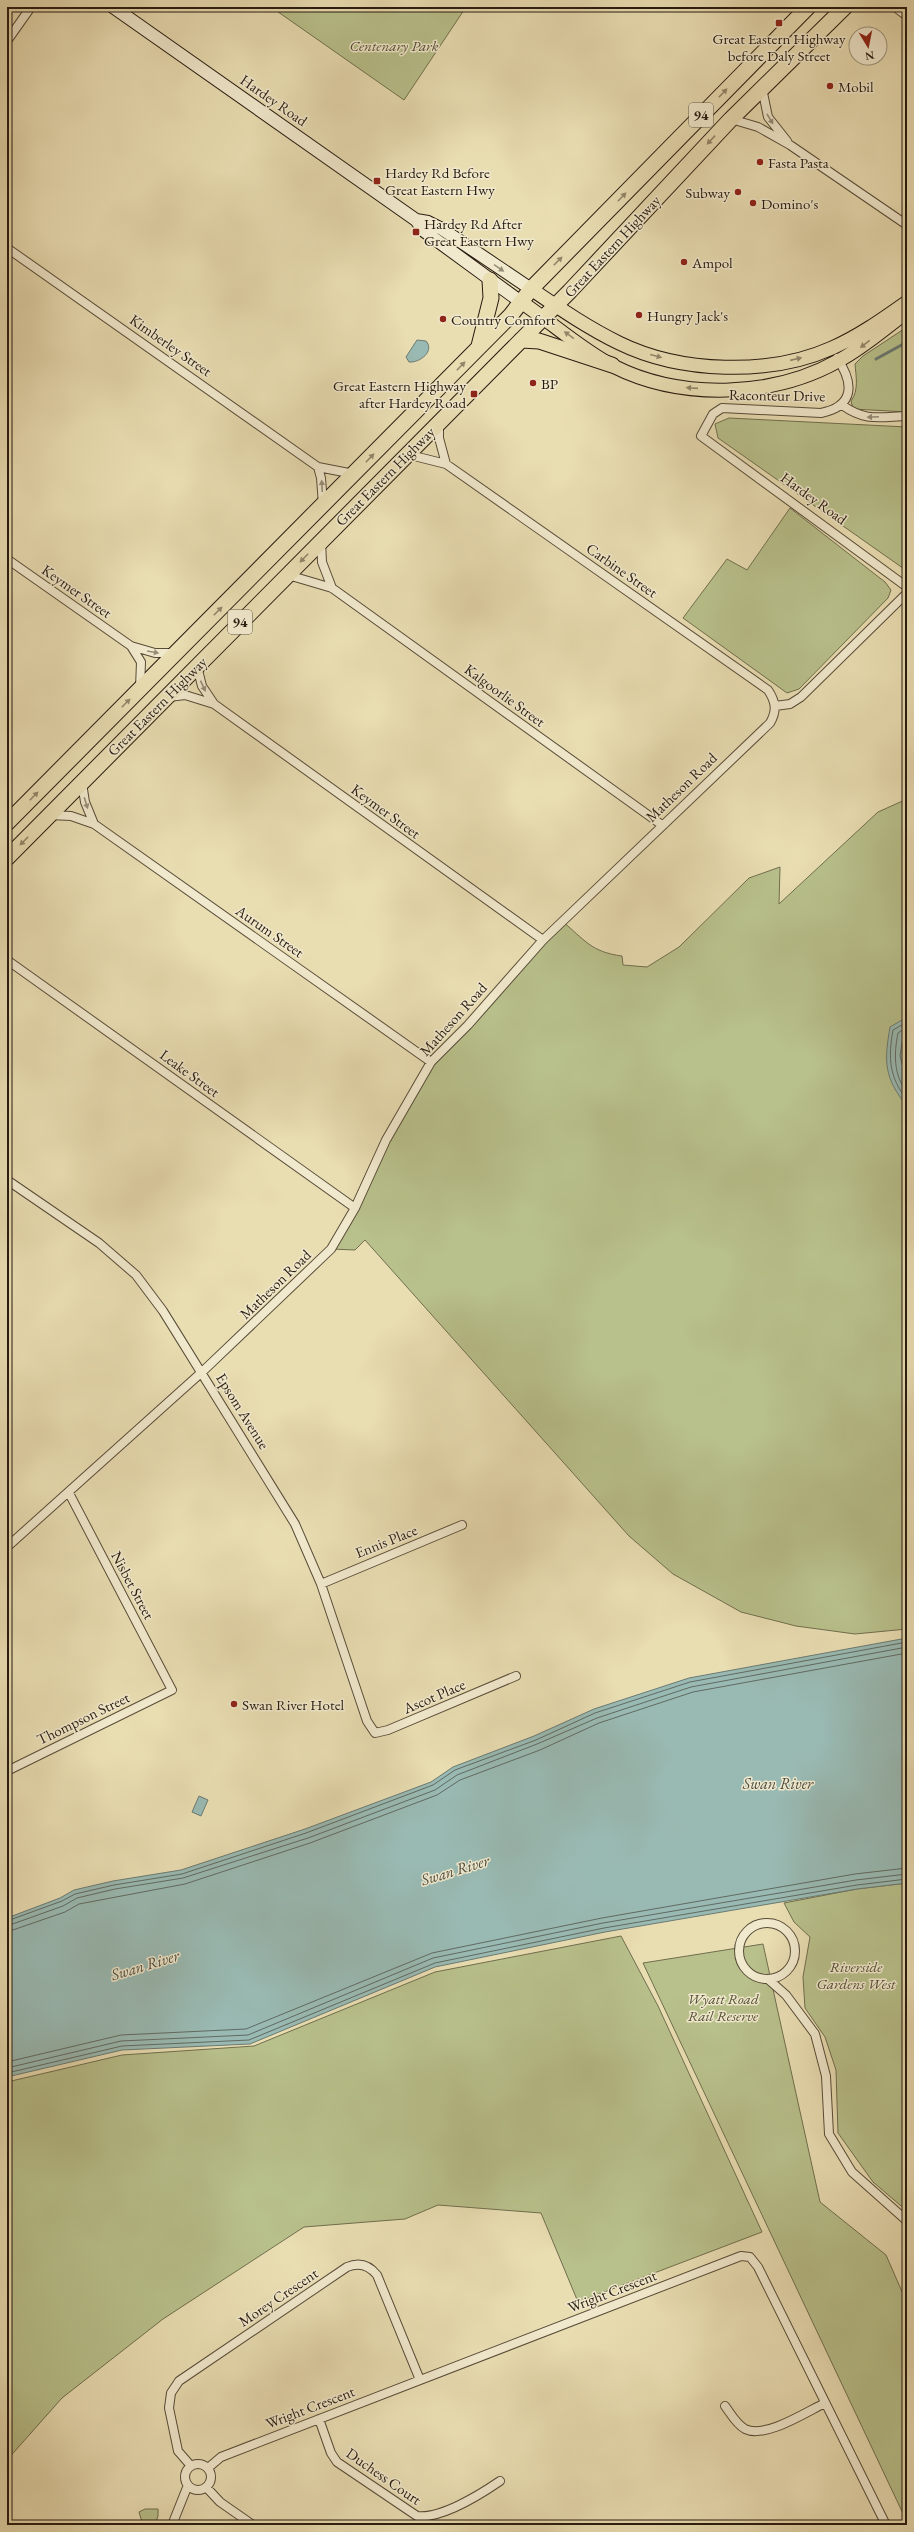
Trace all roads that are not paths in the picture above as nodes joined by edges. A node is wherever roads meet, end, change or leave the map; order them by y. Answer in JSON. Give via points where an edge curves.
{"nodes":[{"id":1,"x":31,"y":7,"type":"edge"},
{"id":2,"x":113,"y":7,"type":"edge"},
{"id":3,"x":808,"y":7,"type":"edge"},
{"id":4,"x":845,"y":7,"type":"edge"},
{"id":5,"x":895,"y":7,"type":"edge"},
{"id":6,"x":907,"y":16,"type":"edge"},
{"id":7,"x":7,"y":42,"type":"edge"},
{"id":8,"x":762,"y":88,"type":"junction"},
{"id":9,"x":731,"y":119,"type":"junction"},
{"id":10,"x":790,"y":145,"type":"junction"},
{"id":11,"x":416,"y":220,"type":"junction"},
{"id":12,"x":907,"y":225,"type":"edge"},
{"id":13,"x":7,"y":248,"type":"edge"},
{"id":14,"x":490,"y":280,"type":"junction"},
{"id":15,"x":531,"y":289,"type":"junction"},
{"id":16,"x":522,"y":302,"type":"junction"},
{"id":17,"x":907,"y":302,"type":"edge"},
{"id":18,"x":555,"y":305,"type":"junction"},
{"id":19,"x":907,"y":312,"type":"edge"},
{"id":20,"x":543,"y":317,"type":"junction"},
{"id":21,"x":521,"y":340,"type":"junction"},
{"id":22,"x":479,"y":347,"type":"junction"},
{"id":23,"x":831,"y":349,"type":"junction"},
{"id":24,"x":839,"y":361,"type":"junction"},
{"id":25,"x":612,"y":366,"type":"junction"},
{"id":26,"x":842,"y":405,"type":"junction"},
{"id":27,"x":907,"y":416,"type":"edge"},
{"id":28,"x":440,"y":422,"type":"junction"},
{"id":29,"x":701,"y":436,"type":"joint"},
{"id":30,"x":406,"y":454,"type":"junction"},
{"id":31,"x":446,"y":464,"type":"junction"},
{"id":32,"x":318,"y":467,"type":"junction"},
{"id":33,"x":354,"y":474,"type":"junction"},
{"id":34,"x":323,"y":506,"type":"junction"},
{"id":35,"x":321,"y":540,"type":"junction"},
{"id":36,"x":7,"y":559,"type":"edge"},
{"id":37,"x":288,"y":575,"type":"junction"},
{"id":38,"x":907,"y":587,"type":"edge"},
{"id":39,"x":332,"y":588,"type":"junction"},
{"id":40,"x":907,"y":593,"type":"edge"},
{"id":41,"x":131,"y":646,"type":"junction"},
{"id":42,"x":176,"y":653,"type":"junction"},
{"id":43,"x":197,"y":666,"type":"junction"},
{"id":44,"x":139,"y":689,"type":"junction"},
{"id":45,"x":166,"y":697,"type":"junction"},
{"id":46,"x":214,"y":704,"type":"junction"},
{"id":47,"x":775,"y":706,"type":"junction"},
{"id":48,"x":82,"y":782,"type":"junction"},
{"id":49,"x":50,"y":815,"type":"junction"},
{"id":50,"x":7,"y":823,"type":"edge"},
{"id":51,"x":94,"y":824,"type":"junction"},
{"id":52,"x":662,"y":825,"type":"junction"},
{"id":53,"x":7,"y":858,"type":"edge"},
{"id":54,"x":543,"y":940,"type":"junction"},
{"id":55,"x":7,"y":960,"type":"edge"},
{"id":56,"x":431,"y":1062,"type":"junction"},
{"id":57,"x":7,"y":1180,"type":"edge"},
{"id":58,"x":356,"y":1208,"type":"junction"},
{"id":59,"x":202,"y":1372,"type":"junction"},
{"id":60,"x":69,"y":1493,"type":"junction"},
{"id":61,"x":462,"y":1525,"type":"dead end"},
{"id":62,"x":7,"y":1547,"type":"edge"},
{"id":63,"x":321,"y":1584,"type":"junction"},
{"id":64,"x":516,"y":1676,"type":"dead end"},
{"id":65,"x":172,"y":1690,"type":"joint"},
{"id":66,"x":367,"y":1721,"type":"joint"},
{"id":67,"x":7,"y":1771,"type":"edge"},
{"id":68,"x":769,"y":1980,"type":"junction"},
{"id":69,"x":907,"y":2221,"type":"edge"},
{"id":70,"x":420,"y":2380,"type":"junction"},
{"id":71,"x":825,"y":2403,"type":"junction"},
{"id":72,"x":725,"y":2406,"type":"dead end"},
{"id":73,"x":319,"y":2419,"type":"junction"},
{"id":74,"x":191,"y":2466,"type":"junction"},
{"id":75,"x":208,"y":2468,"type":"junction"},
{"id":76,"x":500,"y":2481,"type":"dead end"},
{"id":77,"x":188,"y":2485,"type":"junction"},
{"id":78,"x":206,"y":2487,"type":"junction"},
{"id":79,"x":172,"y":2525,"type":"edge"},
{"id":80,"x":253,"y":2525,"type":"edge"},
{"id":81,"x":886,"y":2525,"type":"edge"}],
"edges":[{"from":1,"to":7,"type":"street"},
{"from":2,"to":11,"type":"main road","name":"Hardey Road"},
{"from":15,"to":3,"type":"highway","name":"Great Eastern Highway","number":"94","one_way":true},
{"from":4,"to":8,"type":"highway","name":"Great Eastern Highway","number":"94"},
{"from":5,"to":6,"type":"street"},
{"from":8,"to":9,"type":"highway","name":"Great Eastern Highway","number":"94"},
{"from":8,"to":10,"type":"street","one_way":true,"via":[[768,117]]},
{"from":9,"to":10,"type":"street","via":[[758,127]]},
{"from":9,"to":18,"type":"highway","name":"Great Eastern Highway","number":"94","one_way":true},
{"from":10,"to":12,"type":"street"},
{"from":11,"to":14,"type":"main road","name":"Hardey Road","via":[[424,231]]},
{"from":11,"to":15,"type":"main road","name":"Hardey Road","one_way":true,"via":[[428,222],[442,229]]},
{"from":13,"to":32,"type":"street","name":"Kimberley Street"},
{"from":14,"to":16,"type":"main road","name":"Hardey Road"},
{"from":14,"to":22,"type":"highway","via":[[491,298]]},
{"from":15,"to":16,"type":"highway","name":"Great Eastern Highway","number":"94"},
{"from":15,"to":18,"type":"main road"},
{"from":16,"to":20,"type":"main road"},
{"from":16,"to":22,"type":"highway","name":"Great Eastern Highway","number":"94"},
{"from":17,"to":23,"type":"main road","via":[[879,322]]},
{"from":18,"to":20,"type":"highway","name":"Great Eastern Highway","number":"94"},
{"from":18,"to":23,"type":"main road","one_way":true,"via":[[627,346],[666,359],[702,366],[760,366]]},
{"from":19,"to":24,"type":"main road","one_way":true},
{"from":20,"to":21,"type":"highway","name":"Great Eastern Highway","number":"94"},
{"from":25,"to":20,"type":"main road","one_way":true},
{"from":21,"to":25,"type":"highway","via":[[540,341]]},
{"from":21,"to":28,"type":"highway","name":"Great Eastern Highway","number":"94"},
{"from":33,"to":22,"type":"highway","name":"Great Eastern Highway","number":"94","one_way":true},
{"from":23,"to":24,"type":"street","name":"Raconteur Drive"},
{"from":24,"to":25,"type":"main road","one_way":true,"via":[[815,372],[781,382],[731,389],[692,389],[658,383]]},
{"from":24,"to":26,"type":"street","name":"Raconteur Drive","via":[[849,391]]},
{"from":27,"to":26,"type":"street","name":"Raconteur Drive","one_way":true,"via":[[864,417]]},
{"from":26,"to":29,"type":"street","name":"Raconteur Drive","via":[[821,413],[722,408],[713,414]]},
{"from":28,"to":30,"type":"highway","name":"Great Eastern Highway","number":"94"},
{"from":28,"to":31,"type":"street","via":[[439,438]]},
{"from":29,"to":38,"type":"street","name":"Hardey Road"},
{"from":30,"to":31,"type":"street","name":"Carbine Street"},
{"from":30,"to":35,"type":"highway","name":"Great Eastern Highway","number":"94"},
{"from":31,"to":47,"type":"street","name":"Carbine Street","via":[[768,690]]},
{"from":32,"to":33,"type":"street","name":"Kimberley Street"},
{"from":34,"to":32,"type":"street","one_way":true},
{"from":33,"to":34,"type":"highway","name":"Great Eastern Highway","number":"94"},
{"from":42,"to":34,"type":"highway","name":"Great Eastern Highway","number":"94","one_way":true},
{"from":35,"to":37,"type":"highway","name":"Great Eastern Highway","number":"94","one_way":true},
{"from":35,"to":39,"type":"street","via":[[322,562]]},
{"from":36,"to":41,"type":"street","name":"Keymer Street"},
{"from":37,"to":39,"type":"street","name":"Kalgoorlie Street"},
{"from":37,"to":43,"type":"highway","name":"Great Eastern Highway","number":"94"},
{"from":39,"to":52,"type":"street","name":"Kalgoorlie Street"},
{"from":40,"to":47,"type":"street","via":[[801,697],[790,704]]},
{"from":41,"to":42,"type":"street","name":"Keymer Street","one_way":true,"via":[[156,653]]},
{"from":41,"to":44,"type":"street","name":"Keymer Street","via":[[141,662]]},
{"from":42,"to":44,"type":"highway","name":"Great Eastern Highway","number":"94"},
{"from":43,"to":45,"type":"highway","name":"Great Eastern Highway","number":"94"},
{"from":43,"to":46,"type":"street","name":"Keymer Street","one_way":true,"via":[[202,686]]},
{"from":50,"to":44,"type":"highway","name":"Great Eastern Highway","number":"94","one_way":true},
{"from":45,"to":46,"type":"street","name":"Keymer Street","via":[[185,695]]},
{"from":45,"to":48,"type":"highway","name":"Great Eastern Highway","number":"94"},
{"from":46,"to":54,"type":"street","name":"Keymer Street"},
{"from":47,"to":52,"type":"street","name":"Matheson Road","via":[[775,715],[770,723]]},
{"from":48,"to":49,"type":"highway","name":"Great Eastern Highway","number":"94"},
{"from":48,"to":51,"type":"street","one_way":true,"via":[[85,802]]},
{"from":49,"to":51,"type":"street","name":"Aurum Street","via":[[71,816]]},
{"from":49,"to":53,"type":"highway","name":"Great Eastern Highway","number":"94","one_way":true},
{"from":51,"to":56,"type":"street","name":"Aurum Street"},
{"from":52,"to":54,"type":"street","name":"Matheson Road"},
{"from":54,"to":56,"type":"street","name":"Matheson Road","via":[[468,1025]]},
{"from":55,"to":58,"type":"street","name":"Leake Street"},
{"from":56,"to":58,"type":"street","name":"Matheson Road","via":[[386,1140]]},
{"from":57,"to":59,"type":"street","name":"Epsom Avenue","via":[[99,1243],[136,1275],[163,1311]]},
{"from":58,"to":59,"type":"street","name":"Matheson Road","via":[[331,1249]]},
{"from":59,"to":60,"type":"street","name":"Matheson Road"},
{"from":59,"to":63,"type":"street","name":"Epsom Avenue","via":[[295,1524]]},
{"from":60,"to":62,"type":"street","name":"Matheson Road"},
{"from":60,"to":65,"type":"street","name":"Nisbet Street"},
{"from":61,"to":63,"type":"street","name":"Ennis Place"},
{"from":63,"to":66,"type":"street","name":"Epsom Avenue"},
{"from":64,"to":66,"type":"street","name":"Ascot Place","via":[[388,1730],[375,1733]]},
{"from":65,"to":67,"type":"street","name":"Thompson Street"},
{"from":68,"to":68,"type":"street","via":[[755,1977],[746,1971],[738,1958],[741,1938],[763,1922],[783,1926],[791,1935],[796,1950],[787,1973]]},
{"from":68,"to":69,"type":"street","via":[[786,1995],[815,2034],[826,2076],[829,2134],[852,2172]]},
{"from":70,"to":71,"type":"street","name":"Wright Crescent","via":[[741,2256],[750,2258],[758,2267]]},
{"from":70,"to":73,"type":"street","name":"Wright Crescent"},
{"from":70,"to":74,"type":"street","name":"Morey Crescent","via":[[377,2275],[371,2268],[356,2264],[347,2267],[179,2381],[171,2393],[169,2408],[178,2451]]},
{"from":71,"to":72,"type":"street","via":[[764,2432],[745,2429]]},
{"from":71,"to":81,"type":"street","name":"Wright Crescent"},
{"from":73,"to":75,"type":"street","name":"Wright Crescent","via":[[221,2457]]},
{"from":73,"to":76,"type":"street","name":"Duchess Court","via":[[331,2454],[337,2462],[417,2516],[430,2515],[479,2496]]},
{"from":74,"to":75,"type":"street","via":[[200,2464]]},
{"from":74,"to":77,"type":"street","via":[[185,2475]]},
{"from":75,"to":78,"type":"street","via":[[211,2478]]},
{"from":77,"to":78,"type":"street","via":[[197,2490]]},
{"from":77,"to":79,"type":"street"},
{"from":78,"to":80,"type":"street","via":[[220,2502]]}]}
